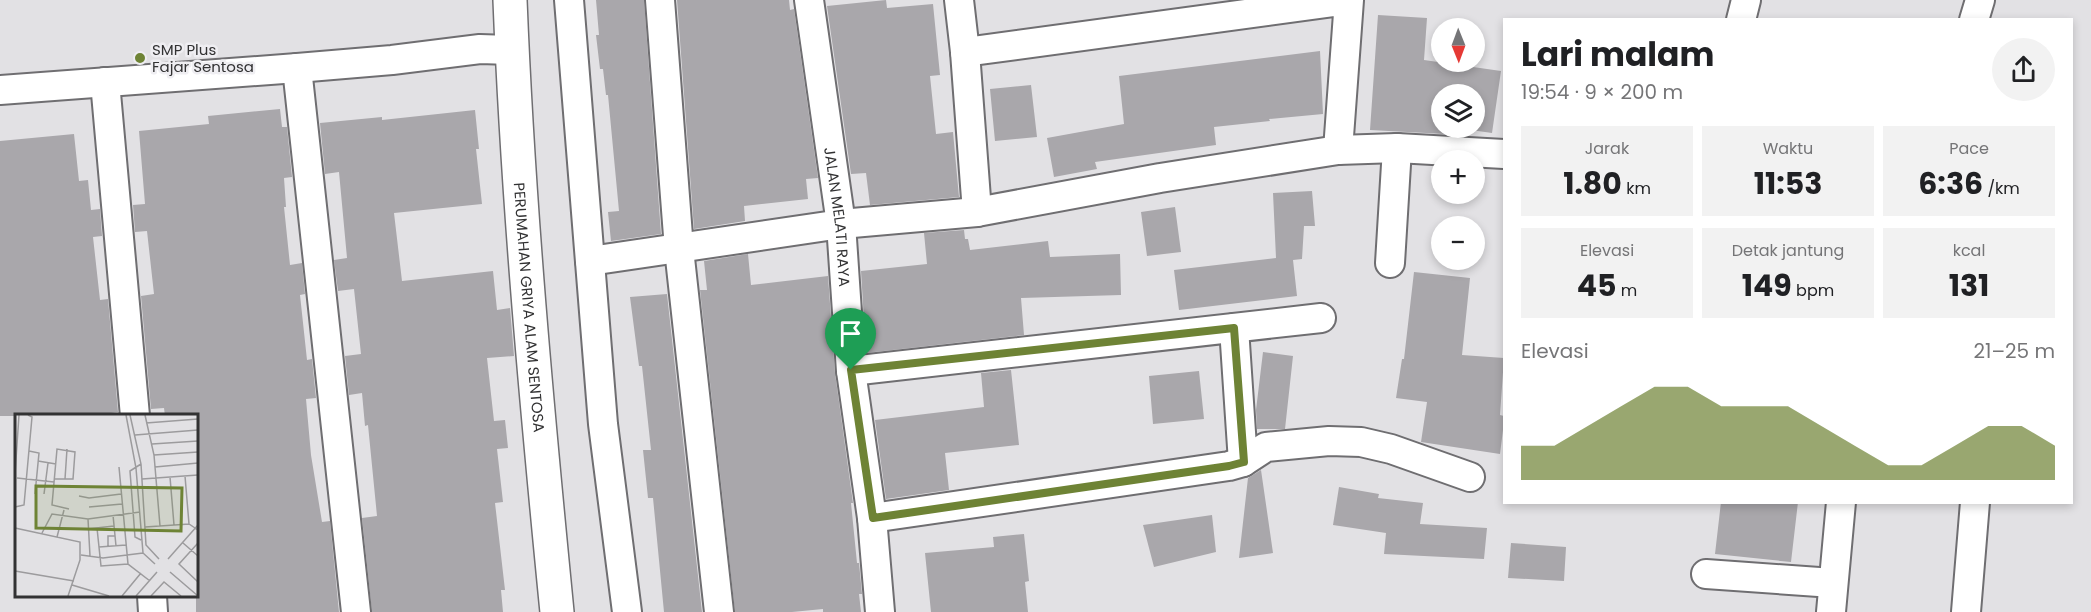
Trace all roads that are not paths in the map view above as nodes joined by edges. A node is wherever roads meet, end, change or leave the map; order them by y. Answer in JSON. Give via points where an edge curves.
{"nodes":[{"id":1,"x":510,"y":0,"type":"edge"},
{"id":2,"x":569,"y":0,"type":"edge"},
{"id":3,"x":660,"y":0,"type":"edge"},
{"id":4,"x":810,"y":0,"type":"edge"},
{"id":5,"x":959,"y":0,"type":"edge"},
{"id":6,"x":1746,"y":0,"type":"edge"},
{"id":7,"x":1980,"y":0,"type":"edge"},
{"id":8,"x":1203,"y":10,"type":"edge"},
{"id":9,"x":1742,"y":18,"type":"edge"},
{"id":10,"x":1975,"y":18,"type":"edge"},
{"id":11,"x":512,"y":50,"type":"junction"},
{"id":12,"x":965,"y":52,"type":"junction"},
{"id":13,"x":297,"y":69,"type":"junction"},
{"id":14,"x":105,"y":82,"type":"junction"},
{"id":15,"x":0,"y":90,"type":"edge"},
{"id":16,"x":1397,"y":148,"type":"junction"},
{"id":17,"x":1338,"y":150,"type":"junction"},
{"id":18,"x":1503,"y":154,"type":"edge"},
{"id":19,"x":977,"y":212,"type":"junction"},
{"id":20,"x":841,"y":224,"type":"junction"},
{"id":21,"x":679,"y":249,"type":"junction"},
{"id":22,"x":590,"y":261,"type":"junction"},
{"id":23,"x":1390,"y":263,"type":"dead end"},
{"id":24,"x":1321,"y":318,"type":"dead end"},
{"id":25,"x":1234,"y":328,"type":"junction"},
{"id":26,"x":851,"y":370,"type":"junction"},
{"id":27,"x":135,"y":414,"type":"edge"},
{"id":28,"x":1244,"y":462,"type":"junction"},
{"id":29,"x":1470,"y":477,"type":"dead end"},
{"id":30,"x":1841,"y":504,"type":"edge"},
{"id":31,"x":1975,"y":504,"type":"edge"},
{"id":32,"x":873,"y":518,"type":"junction"},
{"id":33,"x":1706,"y":574,"type":"dead end"},
{"id":34,"x":1833,"y":583,"type":"junction"},
{"id":35,"x":152,"y":597,"type":"edge"},
{"id":36,"x":153,"y":612,"type":"edge"},
{"id":37,"x":356,"y":612,"type":"edge"},
{"id":38,"x":557,"y":612,"type":"edge"},
{"id":39,"x":627,"y":612,"type":"edge"},
{"id":40,"x":719,"y":612,"type":"edge"},
{"id":41,"x":880,"y":612,"type":"edge"},
{"id":42,"x":1831,"y":612,"type":"edge"},
{"id":43,"x":1966,"y":612,"type":"edge"}],
"edges":[{"from":1,"to":11,"type":"street","name":"PERUMAHAN GRIYA ALAM SENTOSA"},
{"from":2,"to":22,"type":"street"},
{"from":3,"to":21,"type":"street"},
{"from":4,"to":20,"type":"street","name":"JALAN MELATI RAYA"},
{"from":5,"to":12,"type":"street"},
{"from":6,"to":9,"type":"street"},
{"from":7,"to":10,"type":"street"},
{"from":8,"to":12,"type":"street"},
{"from":8,"to":17,"type":"street","via":[[1349,0]]},
{"from":11,"to":13,"type":"street","via":[[480,49]]},
{"from":11,"to":38,"type":"street","name":"PERUMAHAN GRIYA ALAM SENTOSA","via":[[539,428]]},
{"from":12,"to":19,"type":"street"},
{"from":13,"to":14,"type":"street"},
{"from":13,"to":37,"type":"street"},
{"from":14,"to":15,"type":"street"},
{"from":14,"to":27,"type":"street"},
{"from":16,"to":17,"type":"street"},
{"from":16,"to":18,"type":"street"},
{"from":16,"to":23,"type":"street"},
{"from":17,"to":19,"type":"street"},
{"from":19,"to":20,"type":"street"},
{"from":20,"to":21,"type":"street"},
{"from":20,"to":26,"type":"street","name":"JALAN MELATI RAYA"},
{"from":21,"to":22,"type":"street"},
{"from":21,"to":40,"type":"street"},
{"from":22,"to":39,"type":"street","via":[[603,424]]},
{"from":24,"to":25,"type":"street"},
{"from":25,"to":26,"type":"street"},
{"from":25,"to":28,"type":"street"},
{"from":26,"to":32,"type":"street","name":"JALAN MELATI RAYA"},
{"from":28,"to":29,"type":"street","via":[[1266,447],[1361,442],[1391,448]]},
{"from":28,"to":32,"type":"street"},
{"from":30,"to":34,"type":"street"},
{"from":31,"to":43,"type":"street"},
{"from":32,"to":41,"type":"street","name":"JALAN MELATI RAYA"},
{"from":33,"to":34,"type":"street"},
{"from":34,"to":42,"type":"street"},
{"from":35,"to":36,"type":"street"}]}
